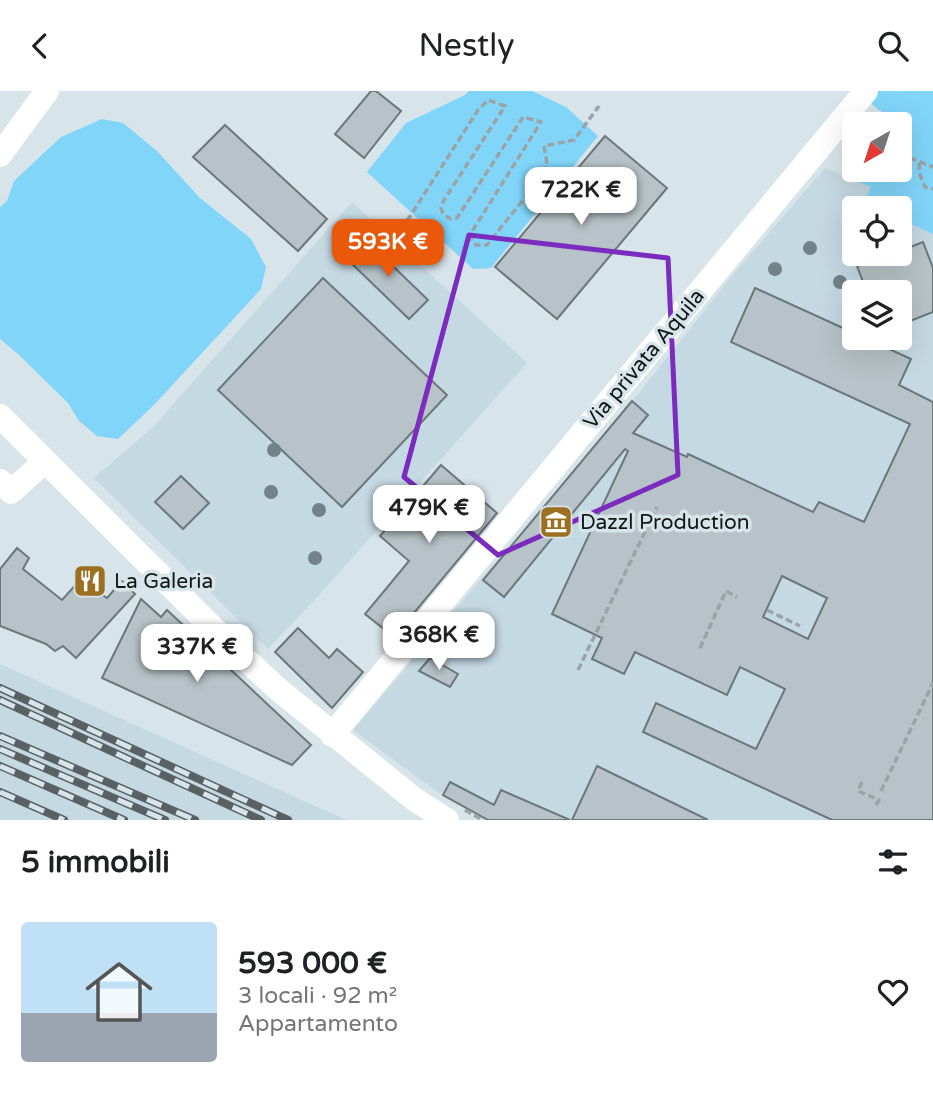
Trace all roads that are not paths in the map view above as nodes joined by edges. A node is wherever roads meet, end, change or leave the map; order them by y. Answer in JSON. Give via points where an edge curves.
{"nodes":[{"id":1,"x":47,"y":91,"type":"edge"},
{"id":2,"x":866,"y":91,"type":"edge"},
{"id":3,"x":0,"y":155,"type":"edge"},
{"id":4,"x":0,"y":416,"type":"edge"},
{"id":5,"x":46,"y":461,"type":"junction"},
{"id":6,"x":0,"y":481,"type":"edge"},
{"id":7,"x":337,"y":729,"type":"junction"},
{"id":8,"x":447,"y":820,"type":"edge"}],
"edges":[{"from":1,"to":3,"type":"street"},
{"from":2,"to":7,"type":"street","name":"Via privata Aquila"},
{"from":4,"to":5,"type":"street"},
{"from":5,"to":6,"type":"street","via":[[11,492]]},
{"from":5,"to":7,"type":"street","via":[[232,647]]},
{"from":7,"to":8,"type":"street","via":[[414,799]]}]}
